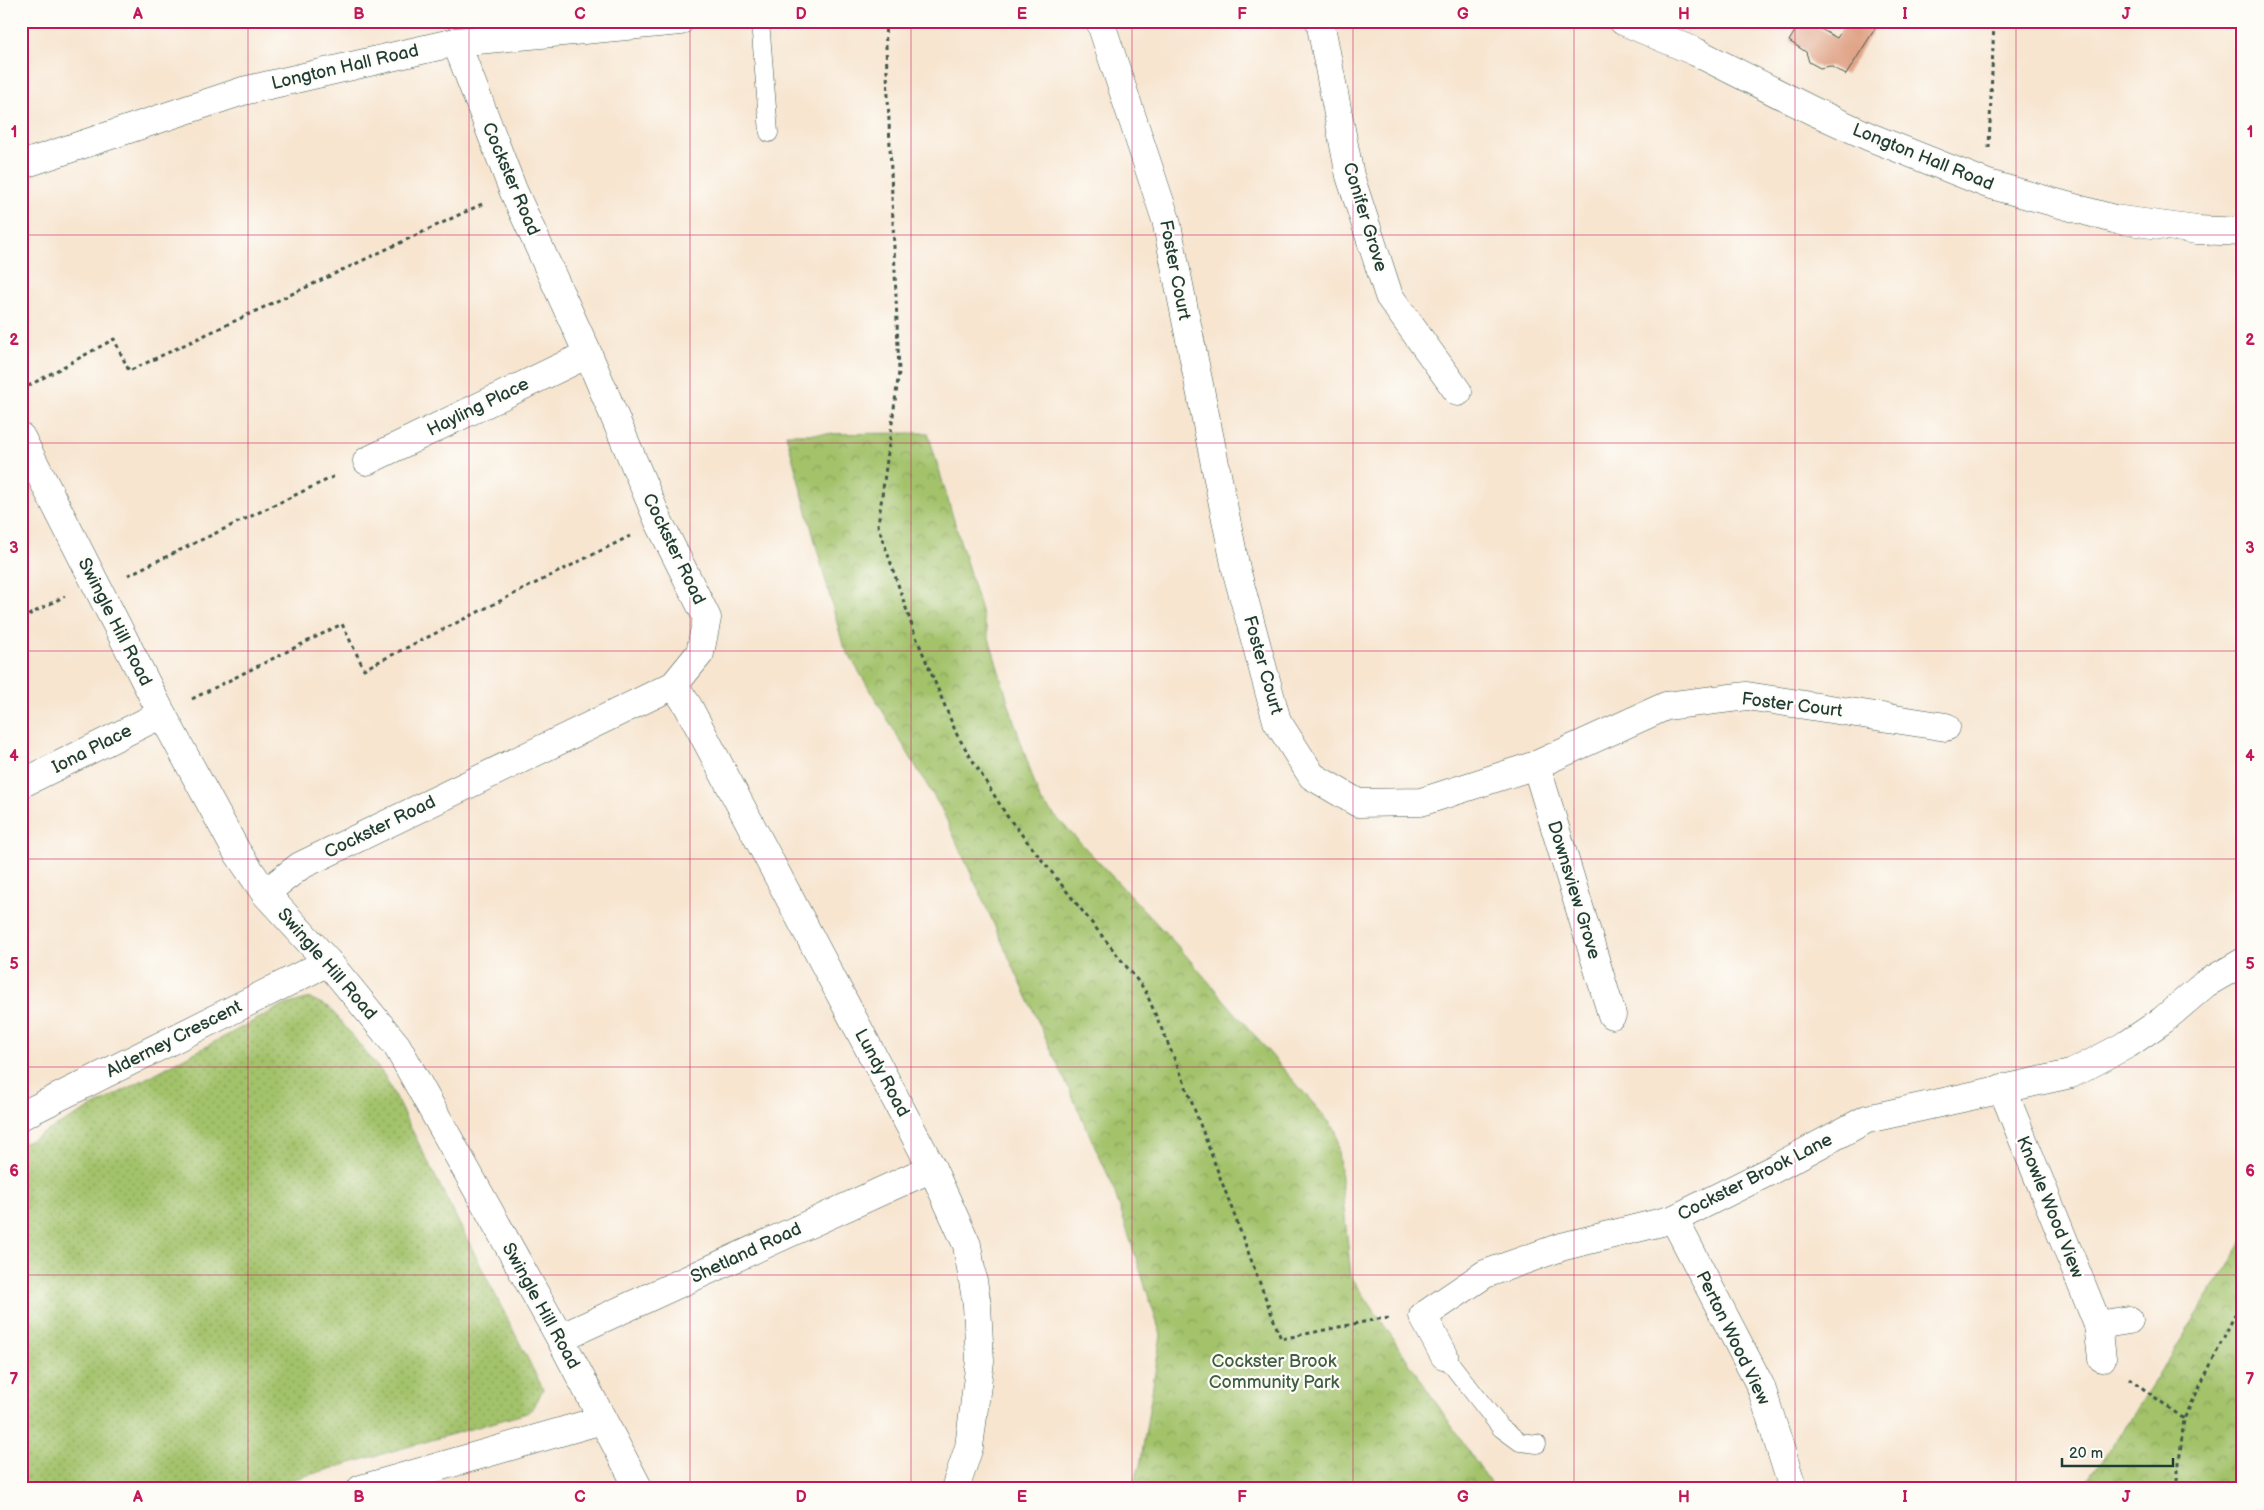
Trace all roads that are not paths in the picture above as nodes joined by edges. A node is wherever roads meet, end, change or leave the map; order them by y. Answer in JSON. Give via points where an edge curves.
{"nodes":[{"id":1,"x":680,"y":21,"type":"edge"},
{"id":2,"x":760,"y":21,"type":"edge"},
{"id":3,"x":1100,"y":21,"type":"edge"},
{"id":4,"x":1320,"y":21,"type":"edge"},
{"id":5,"x":1623,"y":21,"type":"edge"},
{"id":6,"x":586,"y":25,"type":"edge"},
{"id":7,"x":456,"y":42,"type":"junction"},
{"id":8,"x":769,"y":133,"type":"dead end"},
{"id":9,"x":21,"y":165,"type":"edge"},
{"id":10,"x":2243,"y":232,"type":"edge"},
{"id":11,"x":588,"y":354,"type":"junction"},
{"id":12,"x":1458,"y":392,"type":"dead end"},
{"id":13,"x":24,"y":449,"type":"edge"},
{"id":14,"x":368,"y":461,"type":"road end"},
{"id":15,"x":674,"y":686,"type":"junction"},
{"id":16,"x":162,"y":714,"type":"junction"},
{"id":17,"x":1946,"y":727,"type":"dead end"},
{"id":18,"x":1536,"y":765,"type":"junction"},
{"id":19,"x":21,"y":784,"type":"edge"},
{"id":20,"x":265,"y":893,"type":"junction"},
{"id":21,"x":328,"y":962,"type":"junction"},
{"id":22,"x":2243,"y":962,"type":"edge"},
{"id":23,"x":1612,"y":1015,"type":"dead end"},
{"id":24,"x":2002,"y":1088,"type":"junction"},
{"id":25,"x":21,"y":1116,"type":"edge"},
{"id":26,"x":932,"y":1168,"type":"junction"},
{"id":27,"x":1674,"y":1219,"type":"junction"},
{"id":28,"x":2129,"y":1320,"type":"dead end"},
{"id":29,"x":2098,"y":1325,"type":"junction"},
{"id":30,"x":560,"y":1338,"type":"junction"},
{"id":31,"x":1444,"y":1355,"type":"joint"},
{"id":32,"x":2102,"y":1358,"type":"road end"},
{"id":33,"x":602,"y":1420,"type":"junction"},
{"id":34,"x":1537,"y":1444,"type":"dead end"},
{"id":35,"x":361,"y":1489,"type":"edge"},
{"id":36,"x":639,"y":1489,"type":"edge"},
{"id":37,"x":955,"y":1489,"type":"edge"},
{"id":38,"x":1793,"y":1489,"type":"edge"}],
"edges":[{"from":1,"to":6,"type":"street","name":"Longton Hall Road"},
{"from":2,"to":8,"type":"lane"},
{"from":3,"to":18,"type":"street","name":"Foster Court","via":[[1166,220],[1236,569],[1277,720],[1312,776],[1358,803],[1420,802]]},
{"from":4,"to":12,"type":"street","name":"Conifer Grove","via":[[1350,176],[1389,296]]},
{"from":5,"to":10,"type":"street","name":"Longton Hall Road","via":[[1696,52],[1870,137],[1988,184],[2114,219],[2197,230]]},
{"from":6,"to":7,"type":"street","name":"Longton Hall Road"},
{"from":7,"to":9,"type":"street","name":"Longton Hall Road","via":[[243,91]]},
{"from":7,"to":11,"type":"street","name":"Cockster Road","via":[[513,190]]},
{"from":11,"to":14,"type":"street","name":"Hayling Place"},
{"from":11,"to":15,"type":"street","name":"Cockster Road","via":[[659,522],[708,618],[700,653]]},
{"from":13,"to":16,"type":"street","name":"Swingle Hill Road"},
{"from":15,"to":20,"type":"street","name":"Cockster Road","via":[[300,866]]},
{"from":15,"to":26,"type":"street","name":"Lundy Road","via":[[688,706]]},
{"from":16,"to":19,"type":"street","name":"Iona Place"},
{"from":16,"to":20,"type":"street","name":"Swingle Hill Road","via":[[237,852]]},
{"from":17,"to":18,"type":"street","name":"Foster Court","via":[[1747,696],[1666,706]]},
{"from":18,"to":23,"type":"street","name":"Downsview Grove"},
{"from":20,"to":21,"type":"street","name":"Swingle Hill Road"},
{"from":21,"to":25,"type":"street","name":"Alderney Crescent"},
{"from":21,"to":30,"type":"street","name":"Swingle Hill Road","via":[[397,1046]]},
{"from":22,"to":24,"type":"street","name":"Cockster Brook Lane","via":[[2205,984],[2163,1020],[2128,1044],[2071,1074]]},
{"from":24,"to":27,"type":"street","name":"Cockster Brook Lane","via":[[1868,1119]]},
{"from":24,"to":29,"type":"street","name":"Knowle Wood View"},
{"from":26,"to":30,"type":"street","name":"Shetland Road"},
{"from":26,"to":37,"type":"street","name":"Lundy Road","via":[[967,1245],[976,1305],[980,1361],[969,1447]]},
{"from":27,"to":31,"type":"street","name":"Cockster Brook Lane","via":[[1561,1247],[1486,1274],[1422,1316]]},
{"from":27,"to":38,"type":"street","name":"Perton Wood View","via":[[1761,1387]]},
{"from":28,"to":29,"type":"street"},
{"from":29,"to":32,"type":"street","name":"Knowle Wood View"},
{"from":30,"to":33,"type":"street","name":"Swingle Hill Road"},
{"from":31,"to":34,"type":"lane","name":"Cockster Brook Lane","via":[[1501,1428],[1520,1442]]},
{"from":33,"to":35,"type":"street"},
{"from":33,"to":36,"type":"street","name":"Swingle Hill Road"}]}
